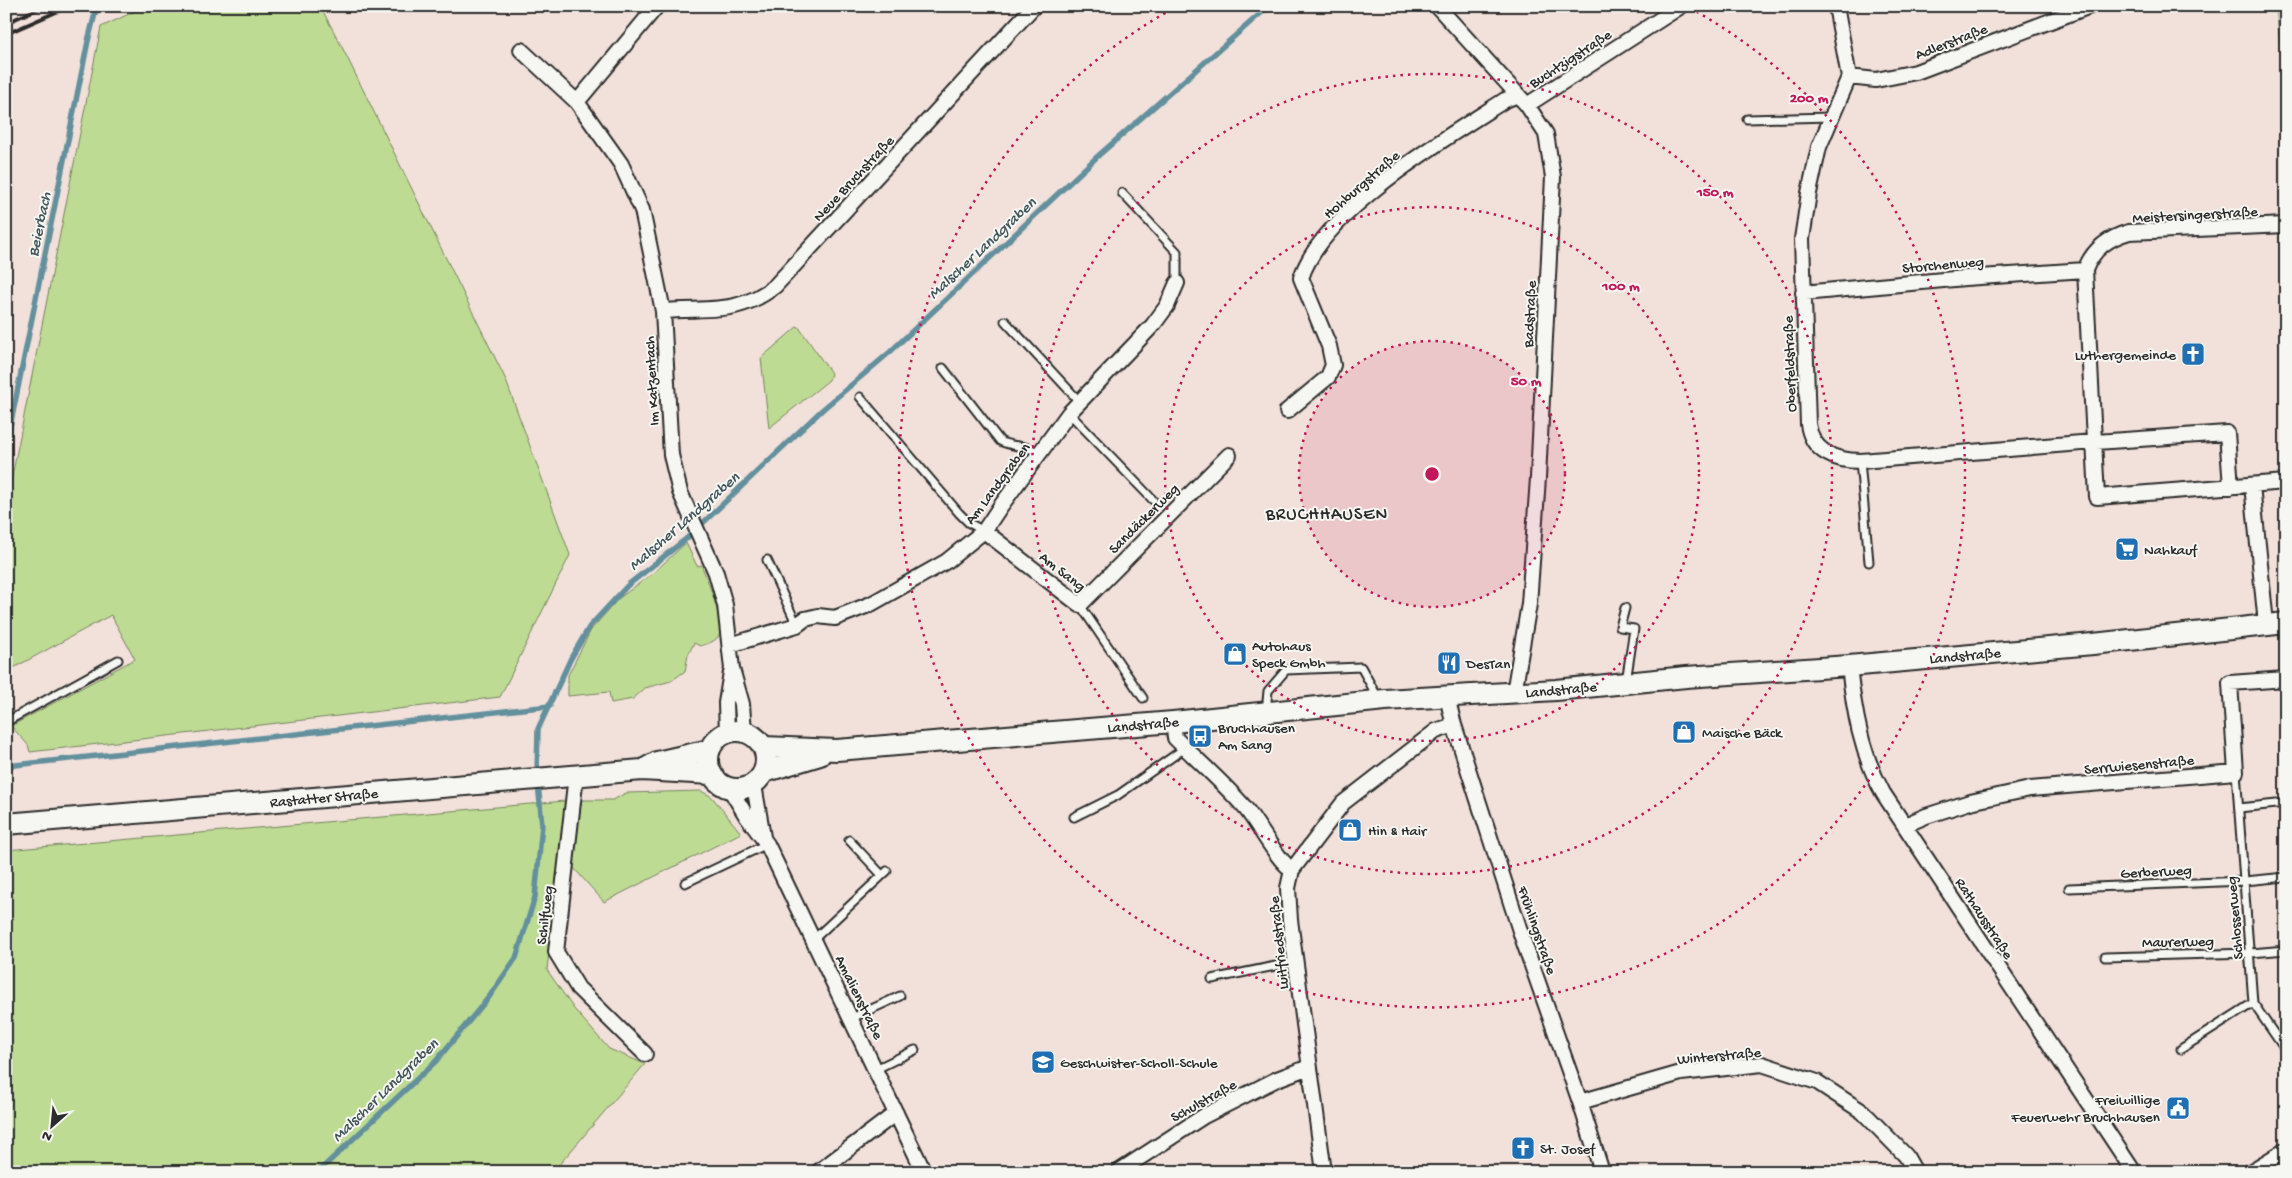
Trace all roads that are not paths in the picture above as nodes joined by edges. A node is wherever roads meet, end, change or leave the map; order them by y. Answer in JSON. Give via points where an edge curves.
{"nodes":[{"id":1,"x":657,"y":6,"type":"edge"},
{"id":2,"x":1034,"y":6,"type":"edge"},
{"id":3,"x":1437,"y":6,"type":"edge"},
{"id":4,"x":1682,"y":6,"type":"edge"},
{"id":5,"x":1836,"y":6,"type":"edge"},
{"id":6,"x":2090,"y":6,"type":"edge"},
{"id":7,"x":521,"y":50,"type":"dead end"},
{"id":8,"x":1849,"y":77,"type":"junction"},
{"id":9,"x":1523,"y":100,"type":"junction"},
{"id":10,"x":577,"y":102,"type":"junction"},
{"id":11,"x":1831,"y":117,"type":"junction"},
{"id":12,"x":1747,"y":119,"type":"dead end"},
{"id":13,"x":1122,"y":193,"type":"dead end"},
{"id":14,"x":2286,"y":225,"type":"edge"},
{"id":15,"x":2085,"y":270,"type":"junction"},
{"id":16,"x":1177,"y":283,"type":"joint"},
{"id":17,"x":1803,"y":293,"type":"junction"},
{"id":18,"x":663,"y":311,"type":"junction"},
{"id":19,"x":1005,"y":321,"type":"dead end"},
{"id":20,"x":943,"y":368,"type":"dead end"},
{"id":21,"x":860,"y":397,"type":"dead end"},
{"id":22,"x":1079,"y":401,"type":"junction"},
{"id":23,"x":1287,"y":411,"type":"dead end"},
{"id":24,"x":1069,"y":413,"type":"junction"},
{"id":25,"x":2094,"y":442,"type":"junction"},
{"id":26,"x":1039,"y":454,"type":"junction"},
{"id":27,"x":1229,"y":455,"type":"dead end"},
{"id":28,"x":1860,"y":461,"type":"junction"},
{"id":29,"x":2286,"y":482,"type":"edge"},
{"id":30,"x":2252,"y":485,"type":"junction"},
{"id":31,"x":2231,"y":487,"type":"junction"},
{"id":32,"x":1153,"y":500,"type":"dead end"},
{"id":33,"x":984,"y":531,"type":"junction"},
{"id":34,"x":767,"y":560,"type":"dead end"},
{"id":35,"x":1869,"y":562,"type":"dead end"},
{"id":36,"x":1080,"y":604,"type":"junction"},
{"id":37,"x":1625,"y":608,"type":"dead end"},
{"id":38,"x":2286,"y":623,"type":"edge"},
{"id":39,"x":2266,"y":624,"type":"junction"},
{"id":40,"x":797,"y":625,"type":"junction"},
{"id":41,"x":730,"y":645,"type":"junction"},
{"id":42,"x":118,"y":660,"type":"dead end"},
{"id":43,"x":1849,"y":666,"type":"junction"},
{"id":44,"x":2286,"y":679,"type":"edge"},
{"id":45,"x":1626,"y":682,"type":"junction"},
{"id":46,"x":1514,"y":693,"type":"junction"},
{"id":47,"x":1447,"y":697,"type":"junction"},
{"id":48,"x":1143,"y":698,"type":"dead end"},
{"id":49,"x":1380,"y":701,"type":"junction"},
{"id":50,"x":1266,"y":712,"type":"junction"},
{"id":51,"x":6,"y":722,"type":"edge"},
{"id":52,"x":1173,"y":722,"type":"junction"},
{"id":53,"x":1454,"y":725,"type":"junction"},
{"id":54,"x":735,"y":732,"type":"junction"},
{"id":55,"x":764,"y":747,"type":"junction"},
{"id":56,"x":1185,"y":748,"type":"junction"},
{"id":57,"x":710,"y":750,"type":"junction"},
{"id":58,"x":836,"y":750,"type":"junction"},
{"id":59,"x":642,"y":770,"type":"junction"},
{"id":60,"x":2236,"y":772,"type":"junction"},
{"id":61,"x":711,"y":774,"type":"junction"},
{"id":62,"x":576,"y":775,"type":"junction"},
{"id":63,"x":759,"y":778,"type":"junction"},
{"id":64,"x":730,"y":789,"type":"junction"},
{"id":65,"x":2286,"y":803,"type":"edge"},
{"id":66,"x":2238,"y":808,"type":"junction"},
{"id":67,"x":1074,"y":817,"type":"dead end"},
{"id":68,"x":6,"y":824,"type":"edge"},
{"id":69,"x":1905,"y":825,"type":"junction"},
{"id":70,"x":850,"y":840,"type":"dead end"},
{"id":71,"x":765,"y":841,"type":"junction"},
{"id":72,"x":1292,"y":870,"type":"junction"},
{"id":73,"x":2286,"y":877,"type":"edge"},
{"id":74,"x":2245,"y":880,"type":"junction"},
{"id":75,"x":685,"y":883,"type":"dead end"},
{"id":76,"x":2069,"y":888,"type":"dead end"},
{"id":77,"x":814,"y":939,"type":"junction"},
{"id":78,"x":2286,"y":950,"type":"edge"},
{"id":79,"x":2251,"y":953,"type":"junction"},
{"id":80,"x":2105,"y":957,"type":"dead end"},
{"id":81,"x":1296,"y":962,"type":"junction"},
{"id":82,"x":1212,"y":979,"type":"dead end"},
{"id":83,"x":900,"y":996,"type":"dead end"},
{"id":84,"x":2253,"y":1003,"type":"junction"},
{"id":85,"x":852,"y":1018,"type":"junction"},
{"id":86,"x":2181,"y":1049,"type":"dead end"},
{"id":87,"x":916,"y":1050,"type":"dead end"},
{"id":88,"x":2286,"y":1051,"type":"edge"},
{"id":89,"x":645,"y":1054,"type":"dead end"},
{"id":90,"x":1309,"y":1067,"type":"junction"},
{"id":91,"x":876,"y":1069,"type":"junction"},
{"id":92,"x":1580,"y":1102,"type":"junction"},
{"id":93,"x":896,"y":1113,"type":"junction"},
{"id":94,"x":2286,"y":1150,"type":"edge"},
{"id":95,"x":818,"y":1172,"type":"edge"},
{"id":96,"x":924,"y":1172,"type":"edge"},
{"id":97,"x":1118,"y":1172,"type":"edge"},
{"id":98,"x":1324,"y":1172,"type":"edge"},
{"id":99,"x":1602,"y":1172,"type":"edge"},
{"id":100,"x":1915,"y":1172,"type":"edge"},
{"id":101,"x":2134,"y":1172,"type":"edge"},
{"id":102,"x":2250,"y":1172,"type":"edge"}],
"edges":[{"from":1,"to":10,"type":"street"},
{"from":2,"to":18,"type":"street","name":"Neue Bruchstraße","via":[[775,286],[756,300],[740,306]]},
{"from":3,"to":9,"type":"street","name":"Badstraße"},
{"from":4,"to":9,"type":"street","name":"Buchtzigstraße"},
{"from":5,"to":8,"type":"street"},
{"from":6,"to":8,"type":"street","name":"Adlerstraße","via":[[1916,72],[1876,80]]},
{"from":7,"to":10,"type":"street","name":"Im Katzentach"},
{"from":8,"to":11,"type":"street","name":"Oberfeldstraße"},
{"from":9,"to":23,"type":"street","name":"Hohburgstraße","via":[[1506,100],[1430,148],[1378,187],[1334,226],[1305,266],[1301,278],[1329,346],[1333,365],[1328,377]]},
{"from":9,"to":46,"type":"street","name":"Badstraße","via":[[1546,134],[1552,176],[1530,594]]},
{"from":10,"to":18,"type":"street","name":"Im Katzentach","via":[[622,164],[636,194],[649,238]]},
{"from":11,"to":12,"type":"lane"},
{"from":11,"to":17,"type":"street","name":"Oberfeldstraße","via":[[1819,148],[1805,216],[1801,254]]},
{"from":13,"to":16,"type":"lane","via":[[1177,252]]},
{"from":14,"to":15,"type":"street","name":"Meistersingerstraße","via":[[2130,232],[2104,243],[2089,259]]},
{"from":15,"to":17,"type":"street","name":"Storchenweg"},
{"from":15,"to":25,"type":"street"},
{"from":16,"to":22,"type":"street","name":"Am Landgraben","via":[[1167,306],[1153,325]]},
{"from":17,"to":28,"type":"street","name":"Oberfeldstraße","via":[[1809,433],[1829,456],[1847,462]]},
{"from":18,"to":41,"type":"street","name":"Im Katzentach","via":[[671,454],[688,515],[716,573],[725,605]]},
{"from":19,"to":22,"type":"lane"},
{"from":20,"to":26,"type":"lane","via":[[1000,441],[1010,446],[1030,447]]},
{"from":21,"to":33,"type":"lane","via":[[959,513]]},
{"from":22,"to":24,"type":"street","name":"Am Landgraben"},
{"from":24,"to":26,"type":"street","name":"Am Landgraben"},
{"from":24,"to":32,"type":"lane"},
{"from":25,"to":28,"type":"street","name":"Oberfeldstraße"},
{"from":25,"to":31,"type":"street","name":"Oberfeldstraße","via":[[2227,433]]},
{"from":25,"to":31,"type":"street","via":[[2097,498]]},
{"from":26,"to":33,"type":"street","name":"Am Landgraben"},
{"from":27,"to":36,"type":"street","name":"Sandäckerweg"},
{"from":28,"to":35,"type":"lane"},
{"from":29,"to":30,"type":"street"},
{"from":30,"to":31,"type":"street"},
{"from":30,"to":39,"type":"street"},
{"from":33,"to":36,"type":"street","name":"Am Sang"},
{"from":33,"to":40,"type":"street","name":"Am Landgraben","via":[[947,560],[871,604],[836,618],[818,616]]},
{"from":34,"to":40,"type":"lane"},
{"from":36,"to":48,"type":"lane","name":"Am Sang"},
{"from":37,"to":45,"type":"lane","via":[[1620,627],[1634,629]]},
{"from":38,"to":39,"type":"street","name":"Landstraße"},
{"from":39,"to":43,"type":"street","name":"Landstraße","via":[[2093,644]]},
{"from":40,"to":41,"type":"street","name":"Am Landgraben"},
{"from":41,"to":54,"type":"street","name":"Im Katzentach","via":[[732,669],[726,704]]},
{"from":42,"to":51,"type":"lane"},
{"from":43,"to":45,"type":"street","name":"Landstraße"},
{"from":43,"to":69,"type":"street","name":"Rathausstraße","via":[[1868,763]]},
{"from":44,"to":60,"type":"street","via":[[2230,683]]},
{"from":45,"to":46,"type":"street","name":"Landstraße"},
{"from":46,"to":47,"type":"street","name":"Landstraße"},
{"from":47,"to":49,"type":"street","name":"Landstraße"},
{"from":47,"to":53,"type":"street","name":"Frühlingstraße"},
{"from":49,"to":50,"type":"street","name":"Landstraße"},
{"from":49,"to":50,"type":"lane","via":[[1361,667],[1286,670],[1268,691]]},
{"from":50,"to":52,"type":"street","name":"Landstraße"},
{"from":52,"to":56,"type":"street","via":[[1175,738]]},
{"from":52,"to":58,"type":"street","name":"Landstraße"},
{"from":53,"to":72,"type":"street","name":"Luitfriedstraße","via":[[1436,731],[1343,803]]},
{"from":53,"to":92,"type":"street","name":"Frühlingstraße","via":[[1522,937]]},
{"from":54,"to":55,"type":"street","via":[[752,735]]},
{"from":54,"to":57,"type":"street","via":[[713,743]]},
{"from":55,"to":58,"type":"street","name":"Landstraße"},
{"from":55,"to":63,"type":"street","via":[[766,755]]},
{"from":56,"to":67,"type":"lane","via":[[1118,795]]},
{"from":56,"to":72,"type":"street","via":[[1245,807],[1285,865]]},
{"from":57,"to":59,"type":"street","name":"Rastatter Straße","via":[[657,762]]},
{"from":57,"to":61,"type":"street"},
{"from":58,"to":63,"type":"street","name":"Landstraße"},
{"from":59,"to":61,"type":"street","name":"Rastatter Straße"},
{"from":59,"to":62,"type":"street","name":"Rastatter Straße"},
{"from":60,"to":66,"type":"lane","name":"Schlosserweg"},
{"from":60,"to":69,"type":"street","name":"Serrwiesenstraße","via":[[1998,794]]},
{"from":61,"to":64,"type":"street"},
{"from":62,"to":68,"type":"street","name":"Rastatter Straße"},
{"from":62,"to":89,"type":"street","name":"Schilfweg","via":[[556,952],[578,988]]},
{"from":63,"to":64,"type":"street","via":[[738,790]]},
{"from":63,"to":71,"type":"street","name":"Amalienstraße"},
{"from":64,"to":71,"type":"street","name":"Amalienstraße"},
{"from":65,"to":66,"type":"lane"},
{"from":66,"to":74,"type":"lane","name":"Schlosserweg"},
{"from":69,"to":101,"type":"street","name":"Rathausstraße"},
{"from":70,"to":77,"type":"lane","via":[[884,874]]},
{"from":71,"to":75,"type":"lane"},
{"from":71,"to":77,"type":"street","name":"Amalienstraße"},
{"from":72,"to":81,"type":"street","name":"Luitfriedstraße","via":[[1288,888]]},
{"from":73,"to":74,"type":"lane","name":"Gerberweg"},
{"from":74,"to":76,"type":"lane","name":"Gerberweg"},
{"from":74,"to":79,"type":"lane","name":"Schlosserweg"},
{"from":77,"to":85,"type":"street","name":"Amalienstraße"},
{"from":78,"to":79,"type":"lane","name":"Maurerweg"},
{"from":79,"to":80,"type":"lane","name":"Maurerweg"},
{"from":79,"to":84,"type":"lane","name":"Schlosserweg"},
{"from":81,"to":82,"type":"lane"},
{"from":81,"to":90,"type":"street","name":"Luitfriedstraße"},
{"from":83,"to":85,"type":"lane"},
{"from":84,"to":86,"type":"lane"},
{"from":84,"to":88,"type":"lane"},
{"from":85,"to":91,"type":"street","name":"Amalienstraße"},
{"from":87,"to":91,"type":"lane"},
{"from":90,"to":97,"type":"street","name":"Schulstraße","via":[[1277,1079],[1204,1116]]},
{"from":90,"to":98,"type":"street","name":"Luitfriedstraße"},
{"from":91,"to":93,"type":"street","name":"Amalienstraße"},
{"from":92,"to":99,"type":"street","name":"Frühlingstraße"},
{"from":92,"to":100,"type":"street","name":"Winterstraße","via":[[1681,1073],[1762,1064],[1818,1082],[1863,1112],[1906,1156]]},
{"from":93,"to":95,"type":"street"},
{"from":93,"to":96,"type":"street","name":"Amalienstraße"},
{"from":94,"to":102,"type":"street"}]}
